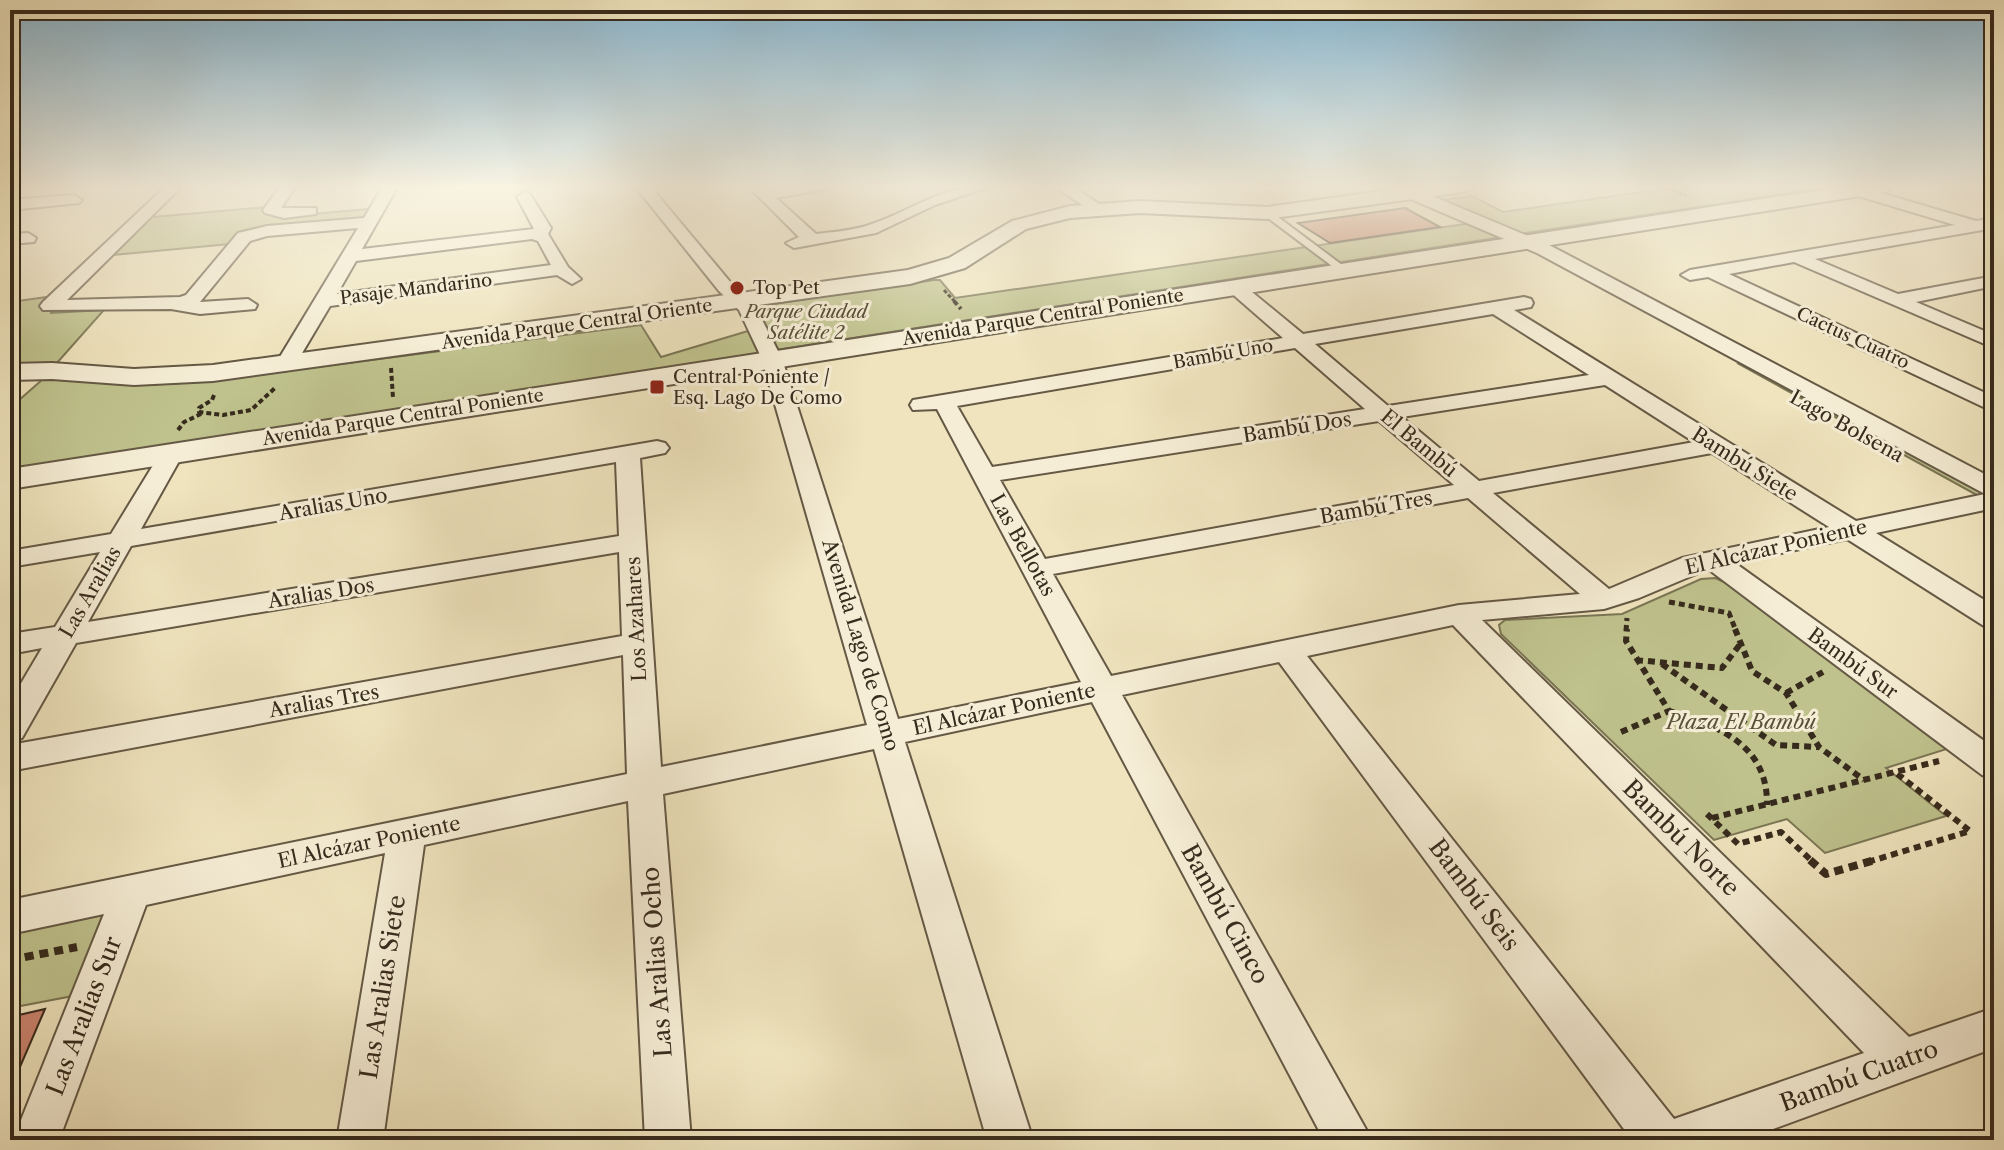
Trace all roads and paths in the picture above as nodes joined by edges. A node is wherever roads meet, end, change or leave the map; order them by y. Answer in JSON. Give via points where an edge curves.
{"nodes":[{"id":1,"x":119,"y":240,"type":"edge"},
{"id":2,"x":242,"y":240,"type":"edge"},
{"id":3,"x":360,"y":240,"type":"edge"},
{"id":4,"x":497,"y":240,"type":"edge"},
{"id":5,"x":546,"y":240,"type":"edge"},
{"id":6,"x":687,"y":240,"type":"edge"},
{"id":7,"x":812,"y":240,"type":"edge"},
{"id":8,"x":996,"y":240,"type":"edge"},
{"id":9,"x":1303,"y":240,"type":"edge"},
{"id":10,"x":1516,"y":240,"type":"edge"},
{"id":11,"x":1536,"y":240,"type":"edge"},
{"id":12,"x":1903,"y":240,"type":"edge"},
{"id":13,"x":1521,"y":242,"type":"junction"},
{"id":14,"x":794,"y":243,"type":"dead end"},
{"id":15,"x":350,"y":256,"type":"junction"},
{"id":16,"x":1795,"y":257,"type":"junction"},
{"id":17,"x":1343,"y":270,"type":"junction"},
{"id":18,"x":1711,"y":272,"type":"junction"},
{"id":19,"x":1690,"y":275,"type":"dead end"},
{"id":20,"x":1994,"y":281,"type":"edge"},
{"id":21,"x":1235,"y":287,"type":"junction"},
{"id":22,"x":1896,"y":300,"type":"junction"},
{"id":23,"x":323,"y":301,"type":"junction"},
{"id":24,"x":739,"y":301,"type":"junction"},
{"id":25,"x":1524,"y":303,"type":"dead end"},
{"id":26,"x":178,"y":305,"type":"junction"},
{"id":27,"x":248,"y":305,"type":"dead end"},
{"id":28,"x":1497,"y":308,"type":"junction"},
{"id":29,"x":1299,"y":341,"type":"junction"},
{"id":30,"x":1994,"y":342,"type":"edge"},
{"id":31,"x":772,"y":359,"type":"junction"},
{"id":32,"x":387,"y":360,"type":"dead end"},
{"id":33,"x":10,"y":372,"type":"edge"},
{"id":34,"x":284,"y":375,"type":"junction"},
{"id":35,"x":1609,"y":378,"type":"junction"},
{"id":36,"x":218,"y":391,"type":"dead end"},
{"id":37,"x":393,"y":402,"type":"dead end"},
{"id":38,"x":933,"y":404,"type":"joint"},
{"id":39,"x":1994,"y":405,"type":"edge"},
{"id":40,"x":1384,"y":413,"type":"junction"},
{"id":41,"x":201,"y":414,"type":"junction"},
{"id":42,"x":173,"y":444,"type":"junction"},
{"id":43,"x":1716,"y":445,"type":"junction"},
{"id":44,"x":657,"y":448,"type":"dead end"},
{"id":45,"x":628,"y":453,"type":"junction"},
{"id":46,"x":985,"y":475,"type":"junction"},
{"id":47,"x":10,"y":479,"type":"edge"},
{"id":48,"x":1474,"y":489,"type":"junction"},
{"id":49,"x":1992,"y":499,"type":"edge"},
{"id":50,"x":1851,"y":530,"type":"junction"},
{"id":51,"x":120,"y":540,"type":"junction"},
{"id":52,"x":632,"y":542,"type":"junction"},
{"id":53,"x":10,"y":559,"type":"edge"},
{"id":54,"x":1712,"y":559,"type":"junction"},
{"id":55,"x":1036,"y":569,"type":"junction"},
{"id":56,"x":1676,"y":596,"type":"dead end"},
{"id":57,"x":1608,"y":609,"type":"junction"},
{"id":58,"x":1640,"y":612,"type":"dead end"},
{"id":59,"x":1459,"y":614,"type":"junction"},
{"id":60,"x":1627,"y":618,"type":"junction"},
{"id":61,"x":1994,"y":619,"type":"edge"},
{"id":62,"x":65,"y":635,"type":"junction"},
{"id":63,"x":637,"y":643,"type":"junction"},
{"id":64,"x":1741,"y":643,"type":"junction"},
{"id":65,"x":10,"y":644,"type":"edge"},
{"id":66,"x":1286,"y":650,"type":"junction"},
{"id":67,"x":1635,"y":659,"type":"junction"},
{"id":68,"x":1811,"y":663,"type":"dead end"},
{"id":69,"x":1662,"y":664,"type":"junction"},
{"id":70,"x":1823,"y":672,"type":"junction"},
{"id":71,"x":1835,"y":681,"type":"dead end"},
{"id":72,"x":1102,"y":689,"type":"junction"},
{"id":73,"x":1786,"y":693,"type":"junction"},
{"id":74,"x":1669,"y":711,"type":"junction"},
{"id":75,"x":1610,"y":721,"type":"dead end"},
{"id":76,"x":10,"y":730,"type":"edge"},
{"id":77,"x":1621,"y":732,"type":"junction"},
{"id":78,"x":888,"y":733,"type":"junction"},
{"id":79,"x":1632,"y":743,"type":"dead end"},
{"id":80,"x":1819,"y":747,"type":"junction"},
{"id":81,"x":1928,"y":752,"type":"dead end"},
{"id":82,"x":10,"y":758,"type":"edge"},
{"id":83,"x":1994,"y":766,"type":"edge"},
{"id":84,"x":1895,"y":772,"type":"junction"},
{"id":85,"x":1864,"y":780,"type":"junction"},
{"id":86,"x":645,"y":784,"type":"junction"},
{"id":87,"x":1767,"y":805,"type":"junction"},
{"id":88,"x":1700,"y":808,"type":"dead end"},
{"id":89,"x":1711,"y":818,"type":"junction"},
{"id":90,"x":407,"y":834,"type":"junction"},
{"id":91,"x":132,"y":891,"type":"junction"},
{"id":92,"x":10,"y":917,"type":"edge"},
{"id":93,"x":75,"y":957,"type":"dead end"},
{"id":94,"x":10,"y":960,"type":"edge"},
{"id":95,"x":1994,"y":1028,"type":"edge"},
{"id":96,"x":1902,"y":1061,"type":"junction"},
{"id":97,"x":36,"y":1140,"type":"edge"},
{"id":98,"x":360,"y":1140,"type":"edge"},
{"id":99,"x":668,"y":1140,"type":"edge"},
{"id":100,"x":1010,"y":1140,"type":"edge"},
{"id":101,"x":1349,"y":1140,"type":"edge"},
{"id":102,"x":1661,"y":1140,"type":"edge"},
{"id":103,"x":1679,"y":1140,"type":"edge"}],
"edges":[{"from":1,"to":26,"type":"street","via":[[50,306]]},
{"from":2,"to":26,"type":"street","via":[[193,299]]},
{"from":3,"to":15,"type":"street"},
{"from":4,"to":15,"type":"street","name":"Pasaje Mandarino"},
{"from":5,"to":23,"type":"street","name":"Pasaje Mandarino","via":[[564,275]]},
{"from":6,"to":24,"type":"street","name":"Avenida Lago de Como"},
{"from":7,"to":14,"type":"street"},
{"from":8,"to":24,"type":"street","name":"Avenida Parque Central Oriente","via":[[966,259],[923,274]]},
{"from":9,"to":17,"type":"lane"},
{"from":10,"to":13,"type":"street","name":"Lago Bolsena"},
{"from":11,"to":13,"type":"street","name":"Avenida Parque Central Poniente"},
{"from":12,"to":16,"type":"street"},
{"from":13,"to":17,"type":"street","name":"Avenida Parque Central Poniente"},
{"from":13,"to":49,"type":"street","name":"Lago Bolsena","via":[[1528,251],[1709,343]]},
{"from":15,"to":23,"type":"street"},
{"from":16,"to":18,"type":"street"},
{"from":16,"to":22,"type":"street"},
{"from":17,"to":21,"type":"street","name":"Avenida Parque Central Poniente"},
{"from":18,"to":19,"type":"street"},
{"from":18,"to":39,"type":"street","name":"Cactus Cuatro"},
{"from":20,"to":22,"type":"street"},
{"from":21,"to":29,"type":"street","name":"El Bambú"},
{"from":21,"to":31,"type":"street","name":"Avenida Parque Central Poniente"},
{"from":22,"to":30,"type":"street"},
{"from":23,"to":34,"type":"street"},
{"from":24,"to":31,"type":"street","name":"Avenida Lago de Como"},
{"from":24,"to":34,"type":"street","name":"Avenida Parque Central Oriente"},
{"from":25,"to":28,"type":"street","name":"Bambú Uno"},
{"from":26,"to":27,"type":"street"},
{"from":28,"to":29,"type":"street","name":"Bambú Uno"},
{"from":28,"to":35,"type":"street","name":"Bambú Siete"},
{"from":29,"to":38,"type":"street","name":"Bambú Uno"},
{"from":29,"to":40,"type":"street","name":"El Bambú"},
{"from":31,"to":42,"type":"street","name":"Avenida Parque Central Poniente"},
{"from":31,"to":78,"type":"street","name":"Avenida Lago de Como"},
{"from":32,"to":37,"type":"path","via":[[393,373]]},
{"from":33,"to":34,"type":"street","name":"Avenida Parque Central Oriente"},
{"from":34,"to":41,"type":"path","via":[[263,403],[251,409]]},
{"from":35,"to":40,"type":"street","name":"Bambú Dos"},
{"from":35,"to":43,"type":"street","name":"Bambú Siete"},
{"from":36,"to":41,"type":"path","via":[[199,408]]},
{"from":38,"to":46,"type":"street","name":"Las Bellotas"},
{"from":40,"to":46,"type":"street","name":"Bambú Dos"},
{"from":40,"to":48,"type":"street","name":"El Bambú"},
{"from":41,"to":42,"type":"path","via":[[184,422]]},
{"from":42,"to":47,"type":"street","name":"Avenida Parque Central Poniente"},
{"from":42,"to":51,"type":"street","name":"Las Aralias"},
{"from":43,"to":48,"type":"street","name":"Bambú Tres"},
{"from":43,"to":50,"type":"street","name":"Bambú Siete"},
{"from":44,"to":45,"type":"street","name":"Aralias Uno"},
{"from":45,"to":51,"type":"street","name":"Aralias Uno"},
{"from":45,"to":52,"type":"street","name":"Los Azahares"},
{"from":46,"to":55,"type":"street","name":"Las Bellotas"},
{"from":48,"to":55,"type":"street","name":"Bambú Tres"},
{"from":48,"to":57,"type":"street","name":"El Bambú"},
{"from":49,"to":50,"type":"street","name":"El Alcázar Poniente"},
{"from":50,"to":54,"type":"street","name":"El Alcázar Poniente"},
{"from":50,"to":61,"type":"street","name":"Bambú Siete"},
{"from":51,"to":53,"type":"street","name":"Aralias Uno"},
{"from":51,"to":62,"type":"street","name":"Las Aralias"},
{"from":52,"to":62,"type":"street","name":"Aralias Dos"},
{"from":52,"to":63,"type":"street","name":"Los Azahares"},
{"from":54,"to":57,"type":"street","name":"El Alcázar Poniente","via":[[1675,570]]},
{"from":54,"to":83,"type":"street","name":"Bambú Sur"},
{"from":55,"to":72,"type":"street","name":"Las Bellotas"},
{"from":56,"to":64,"type":"path","via":[[1665,601],[1729,613]]},
{"from":57,"to":59,"type":"street","name":"El Alcázar Poniente","via":[[1511,607]]},
{"from":57,"to":60,"type":"path"},
{"from":58,"to":60,"type":"path"},
{"from":59,"to":66,"type":"street","name":"El Alcázar Poniente"},
{"from":59,"to":96,"type":"street","name":"Bambú Norte"},
{"from":60,"to":67,"type":"path","via":[[1626,641]]},
{"from":62,"to":65,"type":"street","name":"Aralias Dos"},
{"from":62,"to":76,"type":"street","name":"Las Aralias"},
{"from":63,"to":82,"type":"street","name":"Aralias Tres"},
{"from":63,"to":86,"type":"street","name":"Los Azahares"},
{"from":64,"to":69,"type":"path","via":[[1722,668]]},
{"from":64,"to":73,"type":"path","via":[[1752,671]]},
{"from":66,"to":72,"type":"street","name":"El Alcázar Poniente"},
{"from":66,"to":102,"type":"street","name":"Bambú Seis"},
{"from":67,"to":69,"type":"path"},
{"from":67,"to":74,"type":"path"},
{"from":68,"to":70,"type":"path"},
{"from":69,"to":80,"type":"path","via":[[1776,745]]},
{"from":70,"to":71,"type":"path"},
{"from":70,"to":73,"type":"path"},
{"from":72,"to":78,"type":"street","name":"El Alcázar Poniente"},
{"from":72,"to":101,"type":"street","name":"Bambú Cinco"},
{"from":73,"to":80,"type":"path"},
{"from":74,"to":77,"type":"path"},
{"from":74,"to":87,"type":"path","via":[[1720,729],[1746,750],[1764,771]]},
{"from":75,"to":77,"type":"path"},
{"from":77,"to":79,"type":"path"},
{"from":78,"to":86,"type":"street","name":"El Alcázar Poniente"},
{"from":78,"to":100,"type":"street","name":"Avenida Lago de Como"},
{"from":80,"to":85,"type":"path"},
{"from":81,"to":84,"type":"path","via":[[1940,761]]},
{"from":84,"to":85,"type":"path"},
{"from":84,"to":89,"type":"path","via":[[1970,831],[1826,874],[1781,832],[1738,844]]},
{"from":85,"to":87,"type":"path"},
{"from":86,"to":90,"type":"street","name":"El Alcázar Poniente"},
{"from":86,"to":99,"type":"street","name":"Las Aralias Ocho"},
{"from":87,"to":89,"type":"path"},
{"from":88,"to":89,"type":"path"},
{"from":90,"to":91,"type":"street","name":"El Alcázar Poniente"},
{"from":90,"to":98,"type":"street","name":"Las Aralias Siete"},
{"from":91,"to":92,"type":"street","name":"El Alcázar Poniente"},
{"from":91,"to":97,"type":"street","name":"Las Aralias Sur"},
{"from":93,"to":94,"type":"path","via":[[79,946]]},
{"from":95,"to":96,"type":"street","name":"Bambú Cuatro"},
{"from":96,"to":103,"type":"street","name":"Bambú Cuatro"}]}
